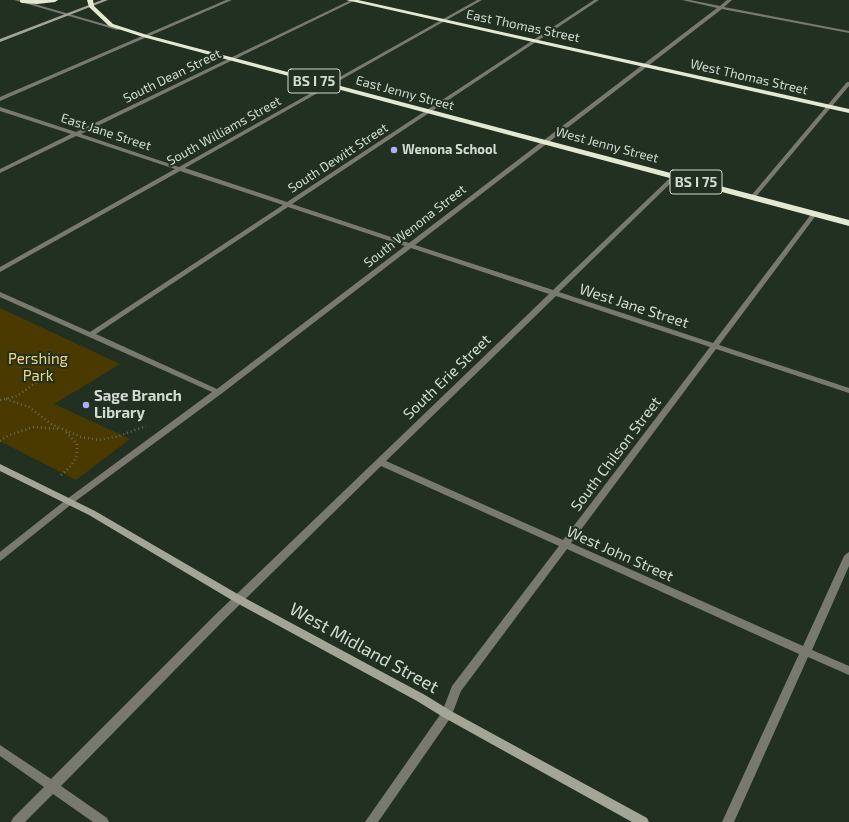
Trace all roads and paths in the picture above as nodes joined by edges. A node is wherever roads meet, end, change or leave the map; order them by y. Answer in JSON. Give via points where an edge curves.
{"nodes":[{"id":1,"x":55,"y":0,"type":"edge"},
{"id":2,"x":106,"y":0,"type":"edge"},
{"id":3,"x":230,"y":0,"type":"edge"},
{"id":4,"x":352,"y":0,"type":"edge"},
{"id":5,"x":480,"y":0,"type":"edge"},
{"id":6,"x":597,"y":0,"type":"edge"},
{"id":7,"x":684,"y":0,"type":"edge"},
{"id":8,"x":730,"y":0,"type":"edge"},
{"id":9,"x":19,"y":1,"type":"edge"},
{"id":10,"x":91,"y":3,"type":"edge"},
{"id":11,"x":721,"y":7,"type":"junction"},
{"id":12,"x":68,"y":15,"type":"junction"},
{"id":13,"x":443,"y":21,"type":"junction"},
{"id":14,"x":122,"y":29,"type":"junction"},
{"id":15,"x":849,"y":32,"type":"edge"},
{"id":16,"x":145,"y":36,"type":"junction"},
{"id":17,"x":0,"y":41,"type":"edge"},
{"id":18,"x":534,"y":41,"type":"junction"},
{"id":19,"x":231,"y":59,"type":"junction"},
{"id":20,"x":644,"y":66,"type":"junction"},
{"id":21,"x":849,"y":83,"type":"edge"},
{"id":22,"x":329,"y":85,"type":"junction"},
{"id":23,"x":0,"y":99,"type":"edge"},
{"id":24,"x":828,"y":107,"type":"junction"},
{"id":25,"x":0,"y":109,"type":"edge"},
{"id":26,"x":428,"y":112,"type":"junction"},
{"id":27,"x":849,"y":112,"type":"edge"},
{"id":28,"x":76,"y":134,"type":"junction"},
{"id":29,"x":543,"y":142,"type":"junction"},
{"id":30,"x":180,"y":168,"type":"junction"},
{"id":31,"x":0,"y":171,"type":"edge"},
{"id":32,"x":675,"y":176,"type":"junction"},
{"id":33,"x":752,"y":198,"type":"junction"},
{"id":34,"x":287,"y":205,"type":"junction"},
{"id":35,"x":814,"y":214,"type":"junction"},
{"id":36,"x":849,"y":224,"type":"edge"},
{"id":37,"x":410,"y":245,"type":"junction"},
{"id":38,"x":0,"y":270,"type":"edge"},
{"id":39,"x":554,"y":293,"type":"junction"},
{"id":40,"x":0,"y":294,"type":"edge"},
{"id":41,"x":90,"y":334,"type":"junction"},
{"id":42,"x":714,"y":346,"type":"junction"},
{"id":43,"x":41,"y":379,"type":"dead end"},
{"id":44,"x":849,"y":391,"type":"edge"},
{"id":45,"x":218,"y":392,"type":"junction"},
{"id":46,"x":6,"y":399,"type":"junction"},
{"id":47,"x":0,"y":400,"type":"edge"},
{"id":48,"x":146,"y":426,"type":"dead end"},
{"id":49,"x":65,"y":430,"type":"junction"},
{"id":50,"x":0,"y":441,"type":"edge"},
{"id":51,"x":380,"y":462,"type":"junction"},
{"id":52,"x":0,"y":467,"type":"edge"},
{"id":53,"x":61,"y":475,"type":"dead end"},
{"id":54,"x":70,"y":501,"type":"junction"},
{"id":55,"x":566,"y":545,"type":"junction"},
{"id":56,"x":849,"y":556,"type":"edge"},
{"id":57,"x":0,"y":557,"type":"edge"},
{"id":58,"x":238,"y":599,"type":"junction"},
{"id":59,"x":805,"y":651,"type":"junction"},
{"id":60,"x":849,"y":671,"type":"edge"},
{"id":61,"x":447,"y":714,"type":"junction"},
{"id":62,"x":0,"y":750,"type":"edge"},
{"id":63,"x":53,"y":786,"type":"junction"},
{"id":64,"x":17,"y":822,"type":"edge"},
{"id":65,"x":103,"y":822,"type":"edge"},
{"id":66,"x":371,"y":822,"type":"edge"},
{"id":67,"x":643,"y":822,"type":"edge"},
{"id":68,"x":728,"y":822,"type":"edge"}],
"edges":[{"from":1,"to":9,"type":"highway"},
{"from":2,"to":10,"type":"main road"},
{"from":3,"to":16,"type":"street"},
{"from":4,"to":13,"type":"highway","name":"East Thomas Street"},
{"from":4,"to":19,"type":"street","name":"South Dean Street"},
{"from":5,"to":13,"type":"street","name":"South Williams Street"},
{"from":6,"to":18,"type":"street","name":"South Dewitt Street"},
{"from":7,"to":11,"type":"street"},
{"from":8,"to":11,"type":"street","name":"South Wenona Street"},
{"from":9,"to":12,"type":"street","name":"East Jenny Street"},
{"from":10,"to":12,"type":"main road"},
{"from":10,"to":14,"type":"highway","name":"East Jenny Street","number":"BS I 75","via":[[96,13],[111,25]]},
{"from":11,"to":15,"type":"street"},
{"from":11,"to":20,"type":"street","name":"South Wenona Street"},
{"from":12,"to":14,"type":"street","name":"East Jenny Street"},
{"from":12,"to":17,"type":"main road"},
{"from":13,"to":18,"type":"highway","name":"East Thomas Street"},
{"from":13,"to":22,"type":"street","name":"South Williams Street"},
{"from":14,"to":16,"type":"highway","name":"East Jenny Street","number":"BS I 75"},
{"from":16,"to":19,"type":"highway","name":"East Jenny Street","number":"BS I 75"},
{"from":16,"to":23,"type":"street"},
{"from":18,"to":20,"type":"highway","name":"East Thomas Street"},
{"from":18,"to":26,"type":"street","name":"South Dewitt Street"},
{"from":19,"to":22,"type":"highway","name":"East Jenny Street","number":"BS I 75"},
{"from":19,"to":28,"type":"street","name":"South Dean Street"},
{"from":20,"to":24,"type":"highway","name":"West Thomas Street"},
{"from":20,"to":29,"type":"street","name":"South Wenona Street"},
{"from":21,"to":24,"type":"street"},
{"from":22,"to":26,"type":"highway","name":"East Jenny Street","number":"BS I 75"},
{"from":22,"to":30,"type":"street","name":"South Williams Street"},
{"from":24,"to":27,"type":"highway","name":"West Thomas Street"},
{"from":24,"to":33,"type":"street"},
{"from":25,"to":28,"type":"street","name":"East Jane Street"},
{"from":26,"to":29,"type":"highway","name":"East Jenny Street","number":"BS I 75"},
{"from":26,"to":34,"type":"street","name":"South Dewitt Street"},
{"from":28,"to":30,"type":"street","name":"East Jane Street"},
{"from":28,"to":31,"type":"street","name":"South Dean Street"},
{"from":29,"to":32,"type":"highway","name":"West Jenny Street","number":"BS I 75"},
{"from":29,"to":37,"type":"street","name":"South Wenona Street"},
{"from":30,"to":34,"type":"street","name":"East Jane Street"},
{"from":30,"to":38,"type":"street","name":"South Williams Street"},
{"from":32,"to":33,"type":"highway","name":"West Jenny Street","number":"BS I 75"},
{"from":32,"to":39,"type":"street","name":"South Erie Street"},
{"from":33,"to":35,"type":"highway","name":"West Jenny Street","number":"BS I 75"},
{"from":34,"to":37,"type":"street","name":"East Jane Street"},
{"from":34,"to":41,"type":"street","name":"South Dewitt Street"},
{"from":35,"to":36,"type":"highway","name":"West Jenny Street","number":"BS I 75"},
{"from":35,"to":42,"type":"street","name":"South Chilson Street"},
{"from":37,"to":39,"type":"street","name":"West Jane Street"},
{"from":37,"to":45,"type":"street","name":"South Wenona Street"},
{"from":39,"to":42,"type":"street","name":"West Jane Street"},
{"from":39,"to":51,"type":"street","name":"South Erie Street"},
{"from":40,"to":41,"type":"street"},
{"from":41,"to":45,"type":"street"},
{"from":42,"to":44,"type":"street","name":"West Jane Street"},
{"from":42,"to":55,"type":"street","name":"South Chilson Street"},
{"from":43,"to":46,"type":"path","via":[[17,396]]},
{"from":45,"to":54,"type":"street","name":"South Wenona Street"},
{"from":46,"to":47,"type":"path"},
{"from":46,"to":49,"type":"path","via":[[29,407],[51,424]]},
{"from":48,"to":49,"type":"path","via":[[120,436],[99,440],[81,437]]},
{"from":49,"to":50,"type":"path","via":[[34,427],[9,435]]},
{"from":49,"to":53,"type":"path","via":[[77,444],[78,455]]},
{"from":51,"to":55,"type":"street","name":"West John Street"},
{"from":51,"to":58,"type":"street","name":"South Erie Street"},
{"from":52,"to":54,"type":"main road","name":"West Midland Street"},
{"from":54,"to":57,"type":"street","name":"South Wenona Street"},
{"from":54,"to":58,"type":"main road","name":"West Midland Street"},
{"from":55,"to":59,"type":"street","name":"West John Street"},
{"from":55,"to":61,"type":"street","name":"South Chilson Street","via":[[456,689]]},
{"from":56,"to":59,"type":"street"},
{"from":58,"to":61,"type":"main road","name":"West Midland Street"},
{"from":58,"to":63,"type":"street","name":"South Erie Street"},
{"from":59,"to":60,"type":"street","name":"West John Street"},
{"from":59,"to":68,"type":"street"},
{"from":61,"to":66,"type":"street","name":"South Chilson Street"},
{"from":61,"to":67,"type":"main road","name":"West Midland Street"},
{"from":62,"to":63,"type":"street"},
{"from":63,"to":64,"type":"street","name":"South Erie Street"},
{"from":63,"to":65,"type":"street"}]}
